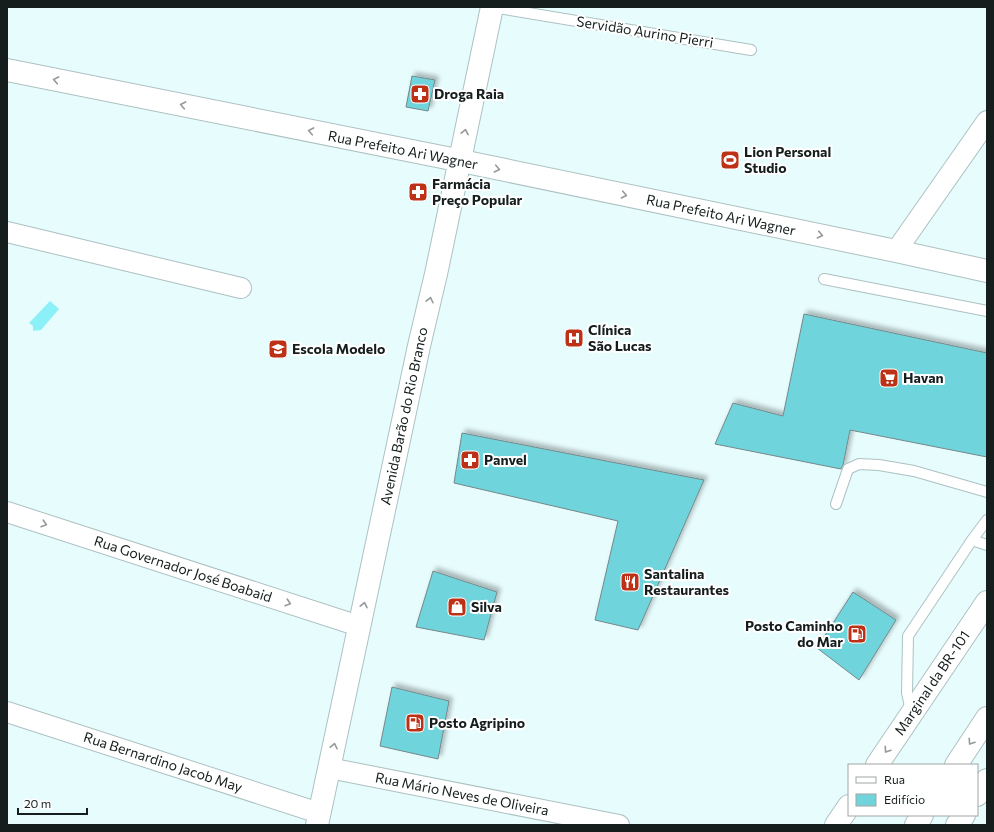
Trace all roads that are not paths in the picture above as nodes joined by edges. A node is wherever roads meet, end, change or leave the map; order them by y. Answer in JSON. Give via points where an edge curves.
{"nodes":[{"id":1,"x":492,"y":7,"type":"edge"},
{"id":2,"x":751,"y":50,"type":"dead end"},
{"id":3,"x":7,"y":70,"type":"edge"},
{"id":4,"x":987,"y":121,"type":"edge"},
{"id":5,"x":459,"y":161,"type":"junction"},
{"id":6,"x":7,"y":232,"type":"edge"},
{"id":7,"x":896,"y":251,"type":"junction"},
{"id":8,"x":987,"y":271,"type":"edge"},
{"id":9,"x":824,"y":279,"type":"dead end"},
{"id":10,"x":241,"y":288,"type":"dead end"},
{"id":11,"x":987,"y":311,"type":"edge"},
{"id":12,"x":987,"y":492,"type":"edge"},
{"id":13,"x":836,"y":504,"type":"dead end"},
{"id":14,"x":7,"y":512,"type":"edge"},
{"id":15,"x":987,"y":520,"type":"edge"},
{"id":16,"x":972,"y":540,"type":"junction"},
{"id":17,"x":987,"y":545,"type":"edge"},
{"id":18,"x":987,"y":602,"type":"edge"},
{"id":19,"x":359,"y":626,"type":"junction"},
{"id":20,"x":7,"y":712,"type":"edge"},
{"id":21,"x":912,"y":713,"type":"junction"},
{"id":22,"x":987,"y":718,"type":"edge"},
{"id":23,"x":878,"y":764,"type":"edge"},
{"id":24,"x":957,"y":764,"type":"edge"},
{"id":25,"x":329,"y":768,"type":"junction"},
{"id":26,"x":987,"y":780,"type":"edge"},
{"id":27,"x":978,"y":794,"type":"edge"},
{"id":28,"x":848,"y":807,"type":"edge"},
{"id":29,"x":921,"y":816,"type":"edge"},
{"id":30,"x":963,"y":816,"type":"edge"},
{"id":31,"x":318,"y":819,"type":"edge"},
{"id":32,"x":575,"y":821,"type":"edge"},
{"id":33,"x":619,"y":825,"type":"edge"},
{"id":34,"x":836,"y":825,"type":"edge"},
{"id":35,"x":916,"y":825,"type":"edge"},
{"id":36,"x":957,"y":825,"type":"edge"}],
"edges":[{"from":1,"to":2,"type":"lane","name":"Servidão Aurino Pierri"},
{"from":5,"to":1,"type":"main road","name":"Avenida Barão do Rio Branco","one_way":true},
{"from":5,"to":3,"type":"main road","name":"Rua Prefeito Ari Wagner","one_way":true},
{"from":4,"to":7,"type":"street"},
{"from":5,"to":7,"type":"main road","name":"Rua Prefeito Ari Wagner","one_way":true},
{"from":19,"to":5,"type":"main road","name":"Avenida Barão do Rio Branco","one_way":true},
{"from":6,"to":10,"type":"street"},
{"from":7,"to":8,"type":"main road","name":"Rua Prefeito Ari Wagner"},
{"from":9,"to":11,"type":"lane"},
{"from":12,"to":13,"type":"lane","via":[[914,471],[859,464],[848,469]]},
{"from":14,"to":19,"type":"street","name":"Rua Governador José Boabaid","one_way":true},
{"from":15,"to":16,"type":"lane"},
{"from":16,"to":17,"type":"lane"},
{"from":16,"to":21,"type":"lane","via":[[908,636],[907,693]]},
{"from":18,"to":21,"type":"main road","name":"Marginal da BR-101"},
{"from":25,"to":19,"type":"main road","name":"Avenida Barão do Rio Branco","one_way":true},
{"from":20,"to":31,"type":"street","name":"Rua Bernardino Jacob May"},
{"from":21,"to":23,"type":"main road","name":"Marginal da BR-101","one_way":true},
{"from":22,"to":24,"type":"main road","one_way":true},
{"from":25,"to":31,"type":"main road","name":"Avenida Barão do Rio Branco"},
{"from":25,"to":32,"type":"street","name":"Rua Mário Neves de Oliveira"},
{"from":26,"to":27,"type":"main road"},
{"from":28,"to":34,"type":"main road"},
{"from":29,"to":35,"type":"main road"},
{"from":30,"to":36,"type":"main road"},
{"from":32,"to":33,"type":"street","name":"Rua Mário Neves de Oliveira"}]}
